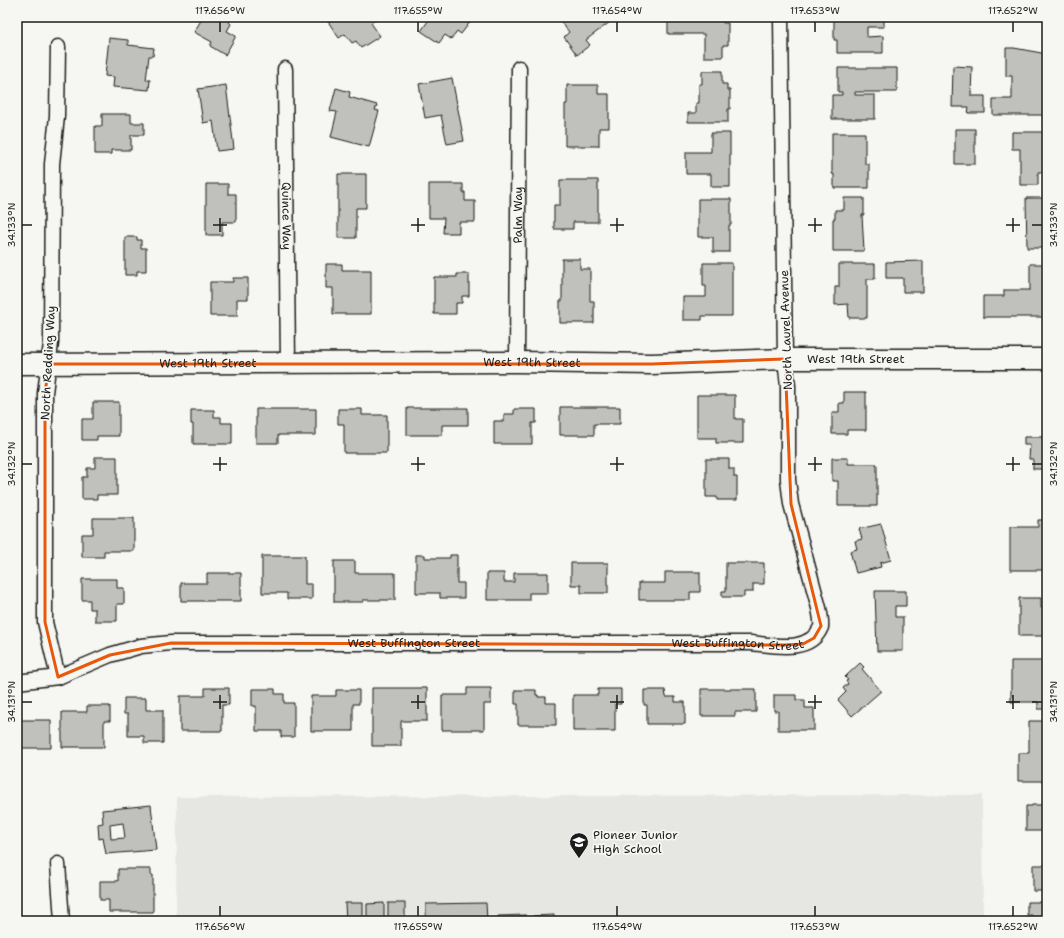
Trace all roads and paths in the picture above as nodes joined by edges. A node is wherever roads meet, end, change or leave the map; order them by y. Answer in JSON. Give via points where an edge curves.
{"nodes":[{"id":1,"x":781,"y":17,"type":"edge"},
{"id":2,"x":58,"y":47,"type":"dead end"},
{"id":3,"x":518,"y":68,"type":"dead end"},
{"id":4,"x":285,"y":69,"type":"dead end"},
{"id":5,"x":1047,"y":359,"type":"edge"},
{"id":6,"x":785,"y":360,"type":"junction"},
{"id":7,"x":517,"y":362,"type":"junction"},
{"id":8,"x":288,"y":363,"type":"junction"},
{"id":9,"x":17,"y":364,"type":"edge"},
{"id":10,"x":49,"y":364,"type":"junction"},
{"id":11,"x":814,"y":638,"type":"joint"},
{"id":12,"x":58,"y":677,"type":"junction"},
{"id":13,"x":17,"y":682,"type":"edge"},
{"id":14,"x":58,"y":864,"type":"dead end"},
{"id":15,"x":62,"y":921,"type":"edge"}],
"edges":[{"from":1,"to":6,"type":"street","name":"North Laurel Avenue"},
{"from":2,"to":10,"type":"street","name":"North Redding Way","via":[[58,116],[52,164]]},
{"from":3,"to":7,"type":"street","name":"Palm Way"},
{"from":4,"to":8,"type":"street","name":"Quince Way"},
{"from":5,"to":6,"type":"main road","name":"West 19th Street"},
{"from":6,"to":7,"type":"main road","name":"West 19th Street","via":[[652,364]]},
{"from":6,"to":11,"type":"street","name":"North Laurel Avenue","via":[[788,386],[788,480],[791,504],[819,608],[821,626]]},
{"from":7,"to":8,"type":"main road","name":"West 19th Street"},
{"from":8,"to":10,"type":"main road","name":"West 19th Street"},
{"from":9,"to":10,"type":"main road","name":"West 19th Street"},
{"from":10,"to":12,"type":"street","name":"North Redding Way","via":[[45,393],[45,622]]},
{"from":11,"to":12,"type":"street","name":"West Buffington Street","via":[[803,644],[785,645],[171,643],[141,646],[110,655]]},
{"from":12,"to":13,"type":"street","name":"West Buffington Street"},
{"from":14,"to":15,"type":"street"}]}
